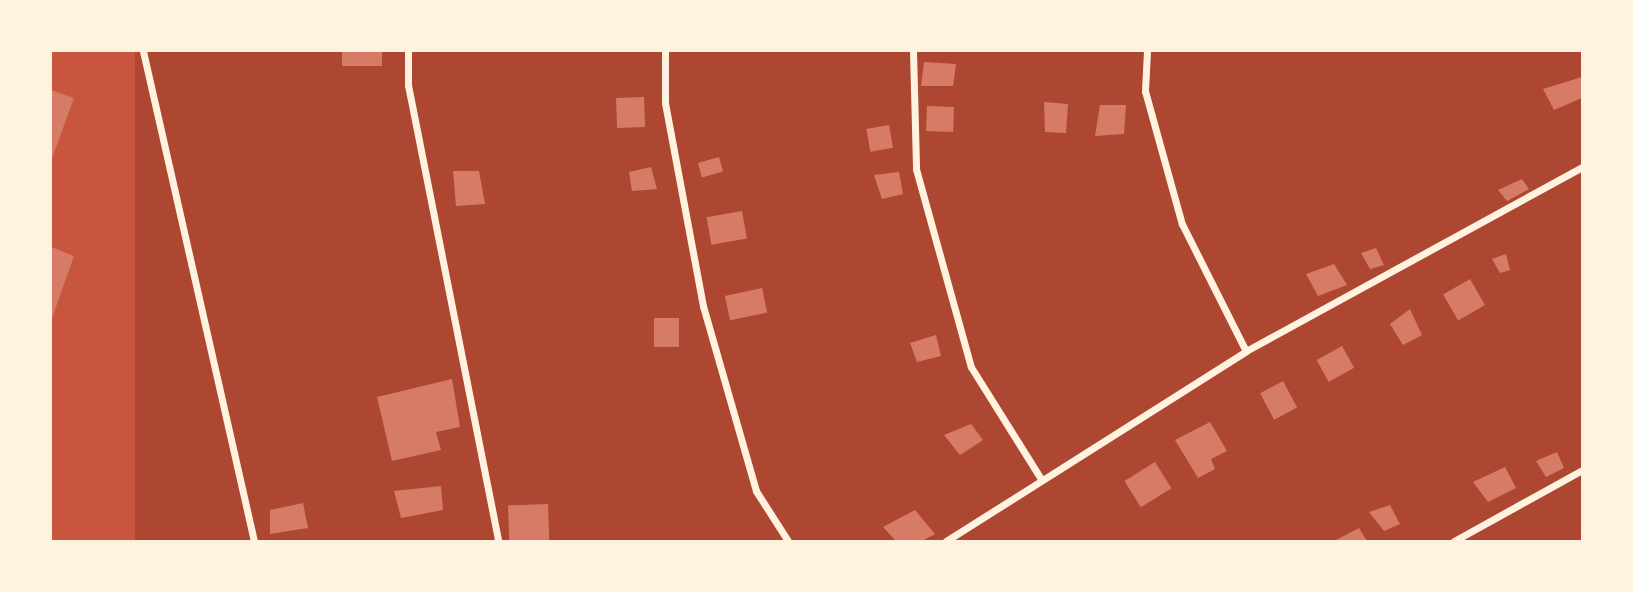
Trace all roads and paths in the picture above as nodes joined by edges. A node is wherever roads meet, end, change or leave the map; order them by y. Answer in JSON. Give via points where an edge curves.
{"nodes":[{"id":1,"x":143,"y":51,"type":"edge"},
{"id":2,"x":408,"y":51,"type":"edge"},
{"id":3,"x":665,"y":51,"type":"edge"},
{"id":4,"x":913,"y":51,"type":"edge"},
{"id":5,"x":1147,"y":51,"type":"edge"},
{"id":6,"x":1582,"y":167,"type":"edge"},
{"id":7,"x":1246,"y":351,"type":"junction"},
{"id":8,"x":1582,"y":470,"type":"edge"},
{"id":9,"x":1041,"y":479,"type":"junction"},
{"id":10,"x":254,"y":541,"type":"edge"},
{"id":11,"x":498,"y":541,"type":"edge"},
{"id":12,"x":788,"y":541,"type":"edge"},
{"id":13,"x":946,"y":541,"type":"edge"},
{"id":14,"x":1454,"y":541,"type":"edge"}],
"edges":[{"from":1,"to":10,"type":"street"},
{"from":2,"to":11,"type":"street","via":[[408,85]]},
{"from":3,"to":12,"type":"street","via":[[665,103],[703,306],[756,491]]},
{"from":4,"to":9,"type":"street","via":[[916,169],[971,367]]},
{"from":5,"to":7,"type":"street","via":[[1145,91],[1182,224]]},
{"from":6,"to":7,"type":"street"},
{"from":7,"to":9,"type":"street"},
{"from":8,"to":14,"type":"street"},
{"from":9,"to":13,"type":"street"}]}
